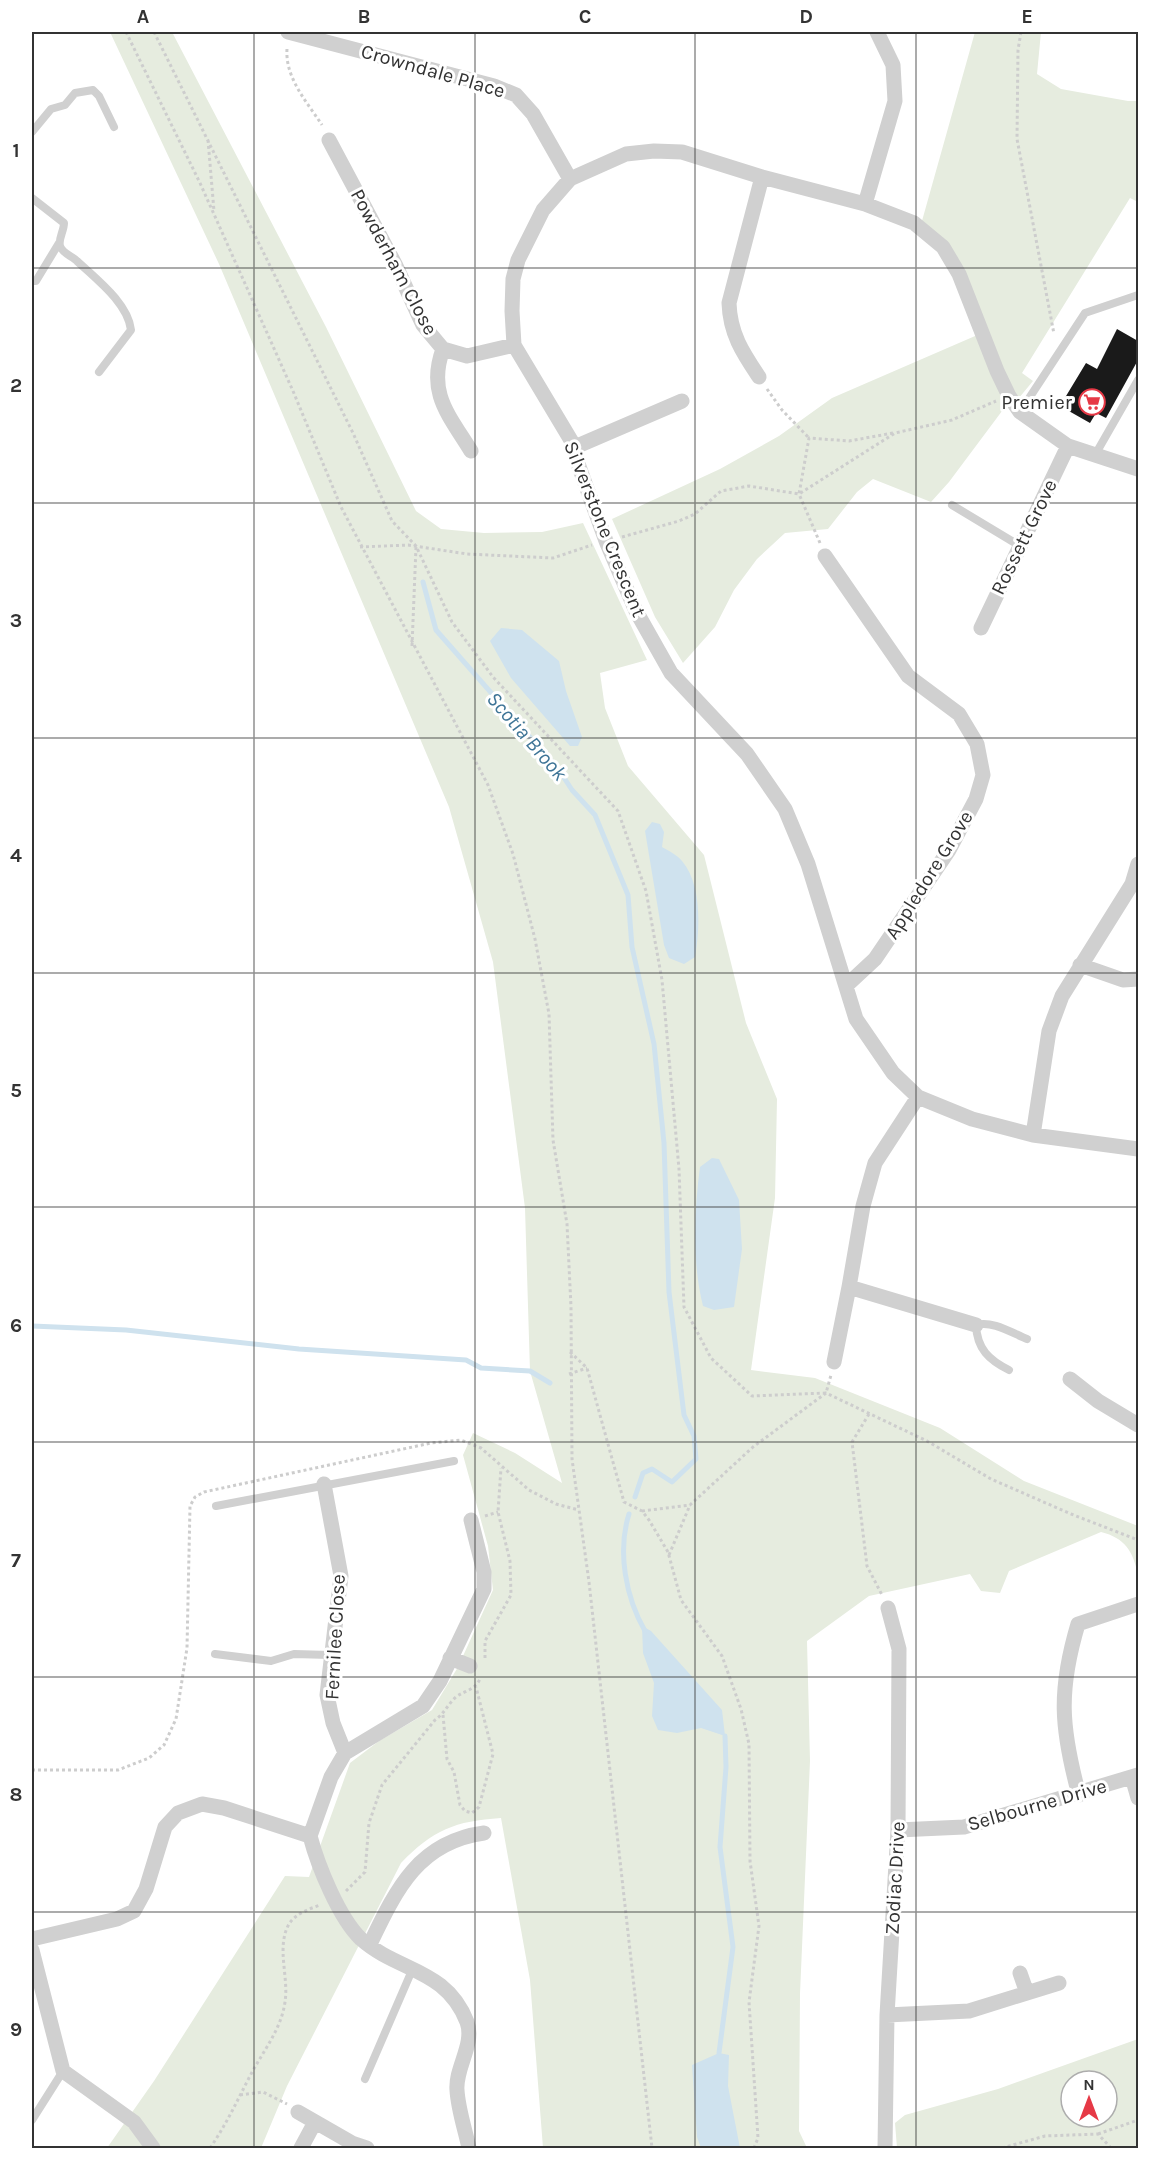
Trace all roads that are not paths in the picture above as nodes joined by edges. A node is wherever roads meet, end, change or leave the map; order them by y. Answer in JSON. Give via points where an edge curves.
{"nodes":[{"id":1,"x":288,"y":32,"type":"edge"},
{"id":2,"x":878,"y":32,"type":"edge"},
{"id":3,"x":114,"y":127,"type":"dead end"},
{"id":4,"x":32,"y":132,"type":"edge"},
{"id":5,"x":329,"y":141,"type":"road end"},
{"id":6,"x":762,"y":177,"type":"junction"},
{"id":7,"x":570,"y":179,"type":"junction"},
{"id":8,"x":32,"y":198,"type":"edge"},
{"id":9,"x":865,"y":204,"type":"junction"},
{"id":10,"x":59,"y":243,"type":"junction"},
{"id":11,"x":32,"y":281,"type":"edge"},
{"id":12,"x":1138,"y":296,"type":"edge"},
{"id":13,"x":514,"y":345,"type":"junction"},
{"id":14,"x":443,"y":349,"type":"junction"},
{"id":15,"x":99,"y":372,"type":"dead end"},
{"id":16,"x":759,"y":377,"type":"road end"},
{"id":17,"x":1138,"y":380,"type":"edge"},
{"id":18,"x":682,"y":401,"type":"dead end"},
{"id":19,"x":1020,"y":412,"type":"junction"},
{"id":20,"x":1068,"y":446,"type":"junction"},
{"id":21,"x":575,"y":447,"type":"junction"},
{"id":22,"x":471,"y":451,"type":"dead end"},
{"id":23,"x":1095,"y":455,"type":"junction"},
{"id":24,"x":1138,"y":469,"type":"edge"},
{"id":25,"x":952,"y":505,"type":"dead end"},
{"id":26,"x":1020,"y":546,"type":"junction"},
{"id":27,"x":825,"y":556,"type":"road end"},
{"id":28,"x":981,"y":628,"type":"dead end"},
{"id":29,"x":1138,"y":864,"type":"edge"},
{"id":30,"x":1080,"y":965,"type":"junction"},
{"id":31,"x":1138,"y":979,"type":"edge"},
{"id":32,"x":847,"y":985,"type":"junction"},
{"id":33,"x":918,"y":1097,"type":"junction"},
{"id":34,"x":1033,"y":1135,"type":"junction"},
{"id":35,"x":1138,"y":1149,"type":"edge"},
{"id":36,"x":849,"y":1287,"type":"junction"},
{"id":37,"x":976,"y":1325,"type":"junction"},
{"id":38,"x":1027,"y":1340,"type":"dead end"},
{"id":39,"x":834,"y":1362,"type":"road end"},
{"id":40,"x":1009,"y":1370,"type":"dead end"},
{"id":41,"x":1070,"y":1379,"type":"dead end"},
{"id":42,"x":1138,"y":1425,"type":"edge"},
{"id":43,"x":454,"y":1461,"type":"dead end"},
{"id":44,"x":324,"y":1484,"type":"junction"},
{"id":45,"x":216,"y":1506,"type":"dead end"},
{"id":46,"x":471,"y":1520,"type":"dead end"},
{"id":47,"x":1138,"y":1604,"type":"edge"},
{"id":48,"x":888,"y":1608,"type":"road end"},
{"id":49,"x":215,"y":1654,"type":"dead end"},
{"id":50,"x":330,"y":1655,"type":"junction"},
{"id":51,"x":450,"y":1658,"type":"junction"},
{"id":52,"x":479,"y":1665,"type":"road end"},
{"id":53,"x":345,"y":1753,"type":"junction"},
{"id":54,"x":1135,"y":1776,"type":"edge"},
{"id":55,"x":1079,"y":1795,"type":"junction"},
{"id":56,"x":1138,"y":1798,"type":"edge"},
{"id":57,"x":898,"y":1830,"type":"junction"},
{"id":58,"x":484,"y":1833,"type":"dead end"},
{"id":59,"x":310,"y":1836,"type":"junction"},
{"id":60,"x":32,"y":1939,"type":"edge"},
{"id":61,"x":370,"y":1944,"type":"junction"},
{"id":62,"x":32,"y":1950,"type":"edge"},
{"id":63,"x":413,"y":1968,"type":"junction"},
{"id":64,"x":1020,"y":1973,"type":"dead end"},
{"id":65,"x":1059,"y":1983,"type":"dead end"},
{"id":66,"x":1027,"y":1994,"type":"junction"},
{"id":67,"x":887,"y":2015,"type":"junction"},
{"id":68,"x":63,"y":2071,"type":"junction"},
{"id":69,"x":365,"y":2079,"type":"dead end"},
{"id":70,"x":298,"y":2112,"type":"road end"},
{"id":71,"x":32,"y":2120,"type":"edge"},
{"id":72,"x":315,"y":2122,"type":"junction"},
{"id":73,"x":153,"y":2148,"type":"edge"},
{"id":74,"x":301,"y":2148,"type":"edge"},
{"id":75,"x":367,"y":2148,"type":"edge"},
{"id":76,"x":469,"y":2148,"type":"edge"},
{"id":77,"x":885,"y":2148,"type":"edge"}],
"edges":[{"from":1,"to":7,"type":"street","name":"Crowndale Place","via":[[516,95],[533,114]]},
{"from":2,"to":9,"type":"street","via":[[893,65],[895,101]]},
{"from":3,"to":4,"type":"lane","via":[[99,96],[93,90],[84,90],[75,93],[65,105],[51,109]]},
{"from":5,"to":14,"type":"street","name":"Powderham Close","via":[[423,325]]},
{"from":6,"to":7,"type":"street","name":"Silverstone Crescent","via":[[682,152],[654,151],[626,154]]},
{"from":6,"to":9,"type":"street","name":"Silverstone Crescent"},
{"from":6,"to":16,"type":"street","via":[[729,303],[736,343]]},
{"from":7,"to":13,"type":"street","name":"Silverstone Crescent","via":[[543,210],[518,260],[512,300]]},
{"from":8,"to":10,"type":"lane","via":[[64,223]]},
{"from":9,"to":19,"type":"street","name":"Silverstone Crescent","via":[[914,223],[943,248],[967,290],[1009,396]]},
{"from":10,"to":11,"type":"lane","via":[[42,273]]},
{"from":10,"to":15,"type":"lane","via":[[61,250],[122,306],[130,321],[131,330]]},
{"from":12,"to":19,"type":"lane","via":[[1085,314]]},
{"from":13,"to":14,"type":"street","name":"Powderham Close","via":[[467,357]]},
{"from":13,"to":21,"type":"street","name":"Silverstone Crescent"},
{"from":14,"to":22,"type":"street","via":[[436,368],[440,401]]},
{"from":17,"to":23,"type":"lane"},
{"from":18,"to":21,"type":"street"},
{"from":19,"to":20,"type":"street","name":"Silverstone Crescent"},
{"from":20,"to":23,"type":"street","name":"Silverstone Crescent"},
{"from":20,"to":26,"type":"street","name":"Rossett Grove"},
{"from":21,"to":32,"type":"street","name":"Silverstone Crescent","via":[[606,541],[636,612],[671,673],[747,754],[785,809],[808,864]]},
{"from":23,"to":24,"type":"street","name":"Silverstone Crescent"},
{"from":25,"to":26,"type":"lane"},
{"from":26,"to":28,"type":"street","name":"Rossett Grove"},
{"from":27,"to":32,"type":"street","name":"Appledore Grove","via":[[908,676],[959,714],[977,744],[983,775],[976,799],[949,850],[875,959]]},
{"from":29,"to":30,"type":"street","via":[[1132,884]]},
{"from":30,"to":31,"type":"street","via":[[1123,980]]},
{"from":30,"to":34,"type":"street","via":[[1049,1030]]},
{"from":32,"to":33,"type":"street","name":"Silverstone Crescent","via":[[856,1019],[873,1046]]},
{"from":33,"to":34,"type":"street","name":"Silverstone Crescent","via":[[972,1119]]},
{"from":33,"to":36,"type":"street","via":[[875,1162]]},
{"from":34,"to":35,"type":"street","name":"Silverstone Crescent"},
{"from":36,"to":37,"type":"street"},
{"from":36,"to":39,"type":"street"},
{"from":37,"to":38,"type":"lane","via":[[999,1327]]},
{"from":37,"to":40,"type":"lane","via":[[977,1337],[989,1360]]},
{"from":41,"to":42,"type":"street"},
{"from":43,"to":44,"type":"lane"},
{"from":44,"to":45,"type":"lane"},
{"from":44,"to":50,"type":"street","name":"Fernilee Close","via":[[340,1576]]},
{"from":46,"to":51,"type":"street","via":[[484,1589]]},
{"from":47,"to":55,"type":"street","via":[[1078,1624],[1069,1656],[1063,1715]]},
{"from":48,"to":57,"type":"street","name":"Zodiac Drive","via":[[898,1649]]},
{"from":49,"to":50,"type":"lane","via":[[271,1661],[294,1654]]},
{"from":50,"to":53,"type":"street","name":"Fernilee Close","via":[[327,1695]]},
{"from":51,"to":52,"type":"street"},
{"from":51,"to":53,"type":"street","via":[[423,1706]]},
{"from":53,"to":59,"type":"street","via":[[331,1778]]},
{"from":54,"to":55,"type":"street","name":"Selbourne Drive"},
{"from":54,"to":56,"type":"street"},
{"from":55,"to":57,"type":"street","name":"Selbourne Drive","via":[[964,1827]]},
{"from":57,"to":67,"type":"street","name":"Zodiac Drive"},
{"from":58,"to":61,"type":"street","via":[[452,1839],[409,1875],[393,1896]]},
{"from":59,"to":60,"type":"street","via":[[202,1804],[178,1813],[165,1827],[135,1911]]},
{"from":59,"to":61,"type":"street","via":[[336,1900],[354,1930]]},
{"from":61,"to":63,"type":"street"},
{"from":62,"to":68,"type":"street"},
{"from":63,"to":69,"type":"lane"},
{"from":63,"to":76,"type":"street","via":[[447,1990],[468,2025],[456,2088]]},
{"from":64,"to":66,"type":"street"},
{"from":65,"to":66,"type":"street"},
{"from":66,"to":67,"type":"street","via":[[969,2011]]},
{"from":67,"to":77,"type":"street","name":"Zodiac Drive"},
{"from":68,"to":71,"type":"lane"},
{"from":68,"to":73,"type":"street","via":[[135,2122]]},
{"from":70,"to":72,"type":"street"},
{"from":72,"to":74,"type":"street"},
{"from":72,"to":75,"type":"street"}]}
